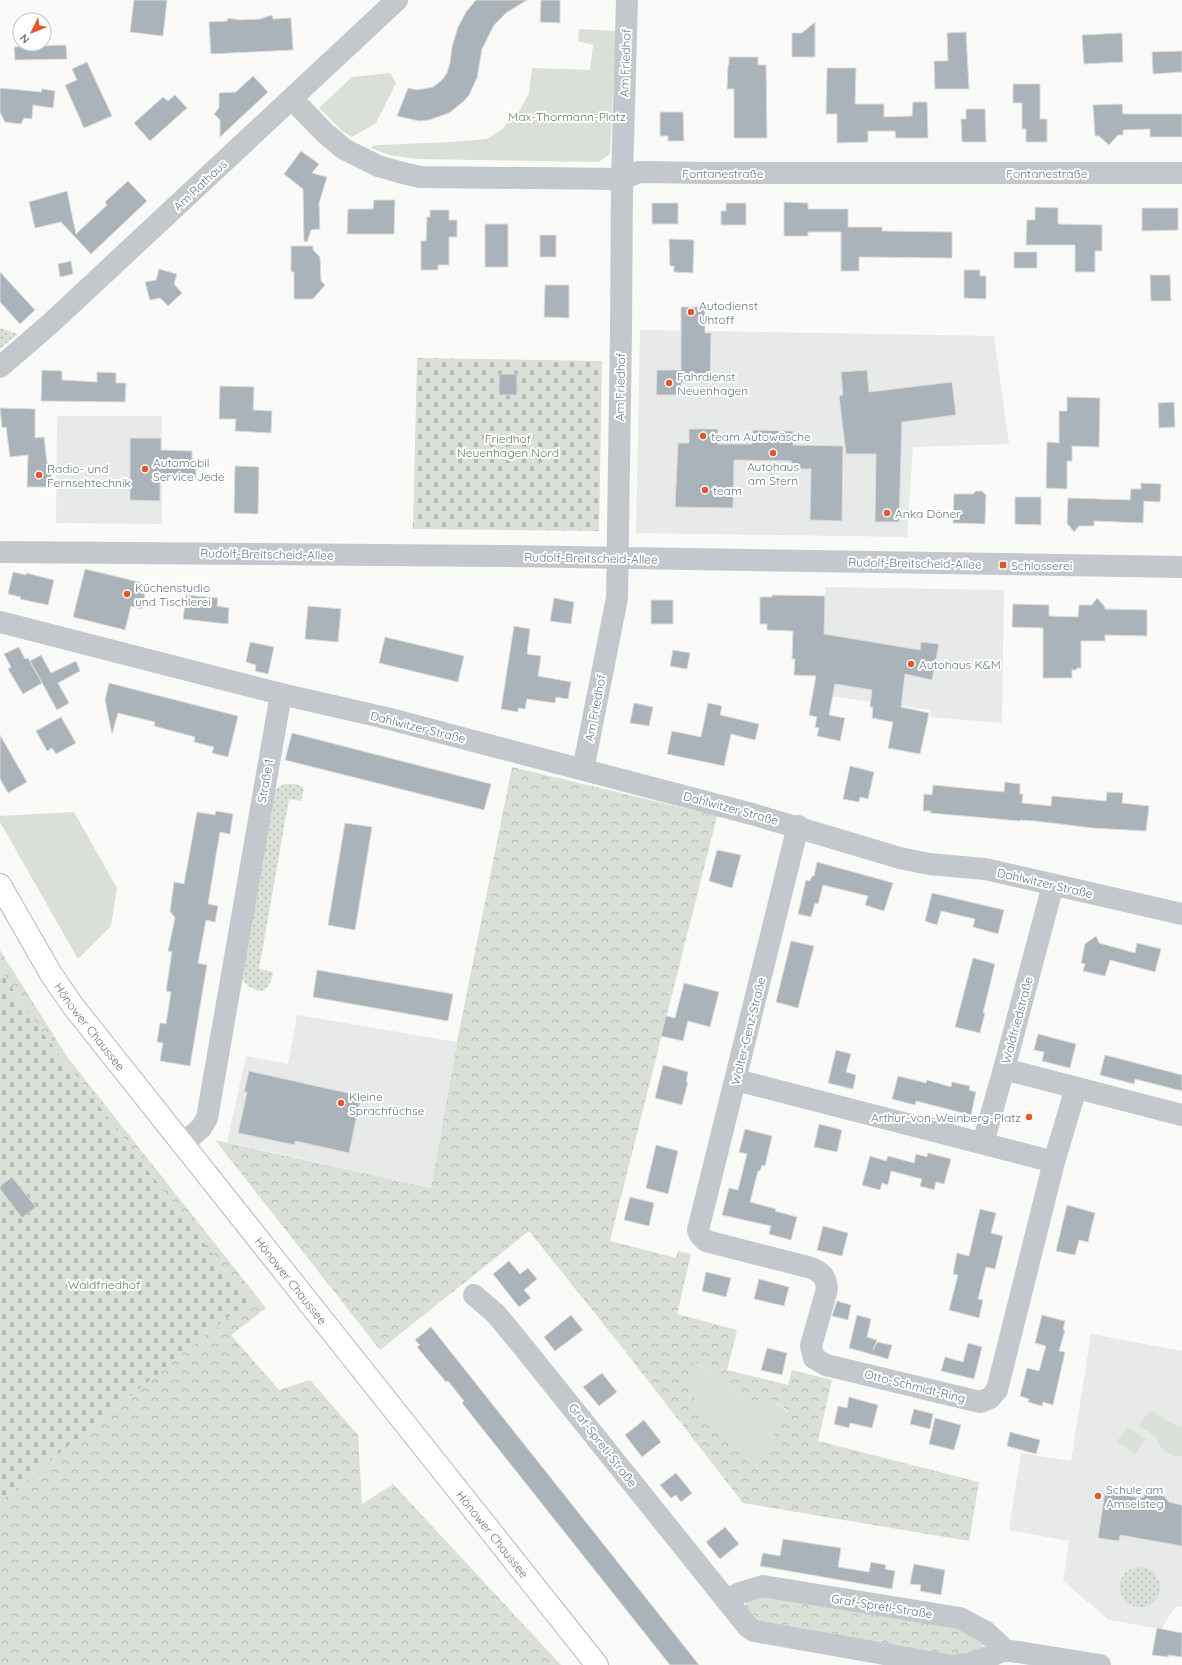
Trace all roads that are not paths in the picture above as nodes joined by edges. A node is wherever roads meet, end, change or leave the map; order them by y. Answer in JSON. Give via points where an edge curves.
{"nodes":[{"id":1,"x":396,"y":0,"type":"edge"},
{"id":2,"x":627,"y":0,"type":"edge"},
{"id":3,"x":292,"y":99,"type":"junction"},
{"id":4,"x":1182,"y":173,"type":"edge"},
{"id":5,"x":622,"y":179,"type":"junction"},
{"id":6,"x":0,"y":367,"type":"edge"},
{"id":7,"x":0,"y":552,"type":"edge"},
{"id":8,"x":617,"y":558,"type":"junction"},
{"id":9,"x":1182,"y":568,"type":"edge"},
{"id":10,"x":0,"y":622,"type":"edge"},
{"id":11,"x":281,"y":694,"type":"junction"},
{"id":12,"x":583,"y":770,"type":"junction"},
{"id":13,"x":798,"y":826,"type":"junction"},
{"id":14,"x":0,"y":885,"type":"edge"},
{"id":15,"x":1053,"y":885,"type":"junction"},
{"id":16,"x":1182,"y":914,"type":"edge"},
{"id":17,"x":1004,"y":1069,"type":"junction"},
{"id":18,"x":736,"y":1080,"type":"junction"},
{"id":19,"x":1076,"y":1088,"type":"junction"},
{"id":20,"x":1182,"y":1115,"type":"edge"},
{"id":21,"x":983,"y":1143,"type":"junction"},
{"id":22,"x":182,"y":1144,"type":"junction"},
{"id":23,"x":1054,"y":1162,"type":"junction"},
{"id":24,"x":700,"y":1235,"type":"joint"},
{"id":25,"x":474,"y":1296,"type":"dead end"},
{"id":26,"x":726,"y":1600,"type":"junction"},
{"id":27,"x":1005,"y":1650,"type":"junction"},
{"id":28,"x":1071,"y":1663,"type":"edge"},
{"id":29,"x":597,"y":1665,"type":"edge"},
{"id":30,"x":948,"y":1665,"type":"edge"},
{"id":31,"x":957,"y":1665,"type":"edge"},
{"id":32,"x":1100,"y":1665,"type":"edge"}],
"edges":[{"from":1,"to":3,"type":"street","name":"Am Rathaus"},
{"from":2,"to":5,"type":"street","name":"Am Friedhof"},
{"from":3,"to":5,"type":"street","name":"Fontanestraße","via":[[344,149],[378,166],[399,172],[420,176]]},
{"from":3,"to":6,"type":"street","name":"Am Rathaus","via":[[51,323]]},
{"from":4,"to":5,"type":"street","name":"Fontanestraße","via":[[639,172]]},
{"from":5,"to":8,"type":"street","name":"Am Friedhof"},
{"from":7,"to":8,"type":"street","name":"Rudolf-Breitscheid-Allee"},
{"from":8,"to":9,"type":"street","name":"Rudolf-Breitscheid-Allee"},
{"from":8,"to":12,"type":"street","name":"Am Friedhof","via":[[617,598]]},
{"from":10,"to":11,"type":"street"},
{"from":11,"to":12,"type":"street","name":"Dahlwitzer Straße","via":[[386,718]]},
{"from":11,"to":22,"type":"street","name":"Straße 1","via":[[207,1118],[201,1128]]},
{"from":12,"to":13,"type":"street","name":"Dahlwitzer Straße"},
{"from":13,"to":15,"type":"street","name":"Dahlwitzer Straße","via":[[900,858],[929,864],[985,869]]},
{"from":13,"to":18,"type":"street","name":"Walter-Genz-Straße"},
{"from":14,"to":22,"type":"main road","name":"Hönower Chaussee","via":[[72,1006]]},
{"from":15,"to":16,"type":"street","name":"Dahlwitzer Straße"},
{"from":15,"to":17,"type":"street","name":"Waldfriedstraße"},
{"from":17,"to":19,"type":"street","name":"Waldfriedstraße"},
{"from":17,"to":21,"type":"street"},
{"from":18,"to":21,"type":"street"},
{"from":18,"to":24,"type":"street","name":"Walter-Genz-Straße","via":[[698,1230]]},
{"from":19,"to":20,"type":"street","name":"Waldfriedstraße"},
{"from":19,"to":23,"type":"street","name":"Otto-Schmidt-Ring"},
{"from":21,"to":23,"type":"street"},
{"from":22,"to":29,"type":"main road","name":"Hönower Chaussee"},
{"from":23,"to":24,"type":"street","name":"Otto-Schmidt-Ring","via":[[997,1390],[990,1398],[980,1402],[820,1362],[814,1358],[811,1346],[827,1289],[824,1275],[808,1267],[706,1241]]},
{"from":25,"to":26,"type":"street","name":"Graf-Spreti-Straße","via":[[496,1314]]},
{"from":26,"to":27,"type":"street","name":"Graf-Spreti-Straße","via":[[740,1592],[763,1586],[960,1618],[986,1632]]},
{"from":26,"to":30,"type":"street","name":"Graf-Spreti-Straße","via":[[754,1631]]},
{"from":27,"to":28,"type":"street"},
{"from":27,"to":31,"type":"street","via":[[971,1664]]},
{"from":28,"to":32,"type":"street"}]}
